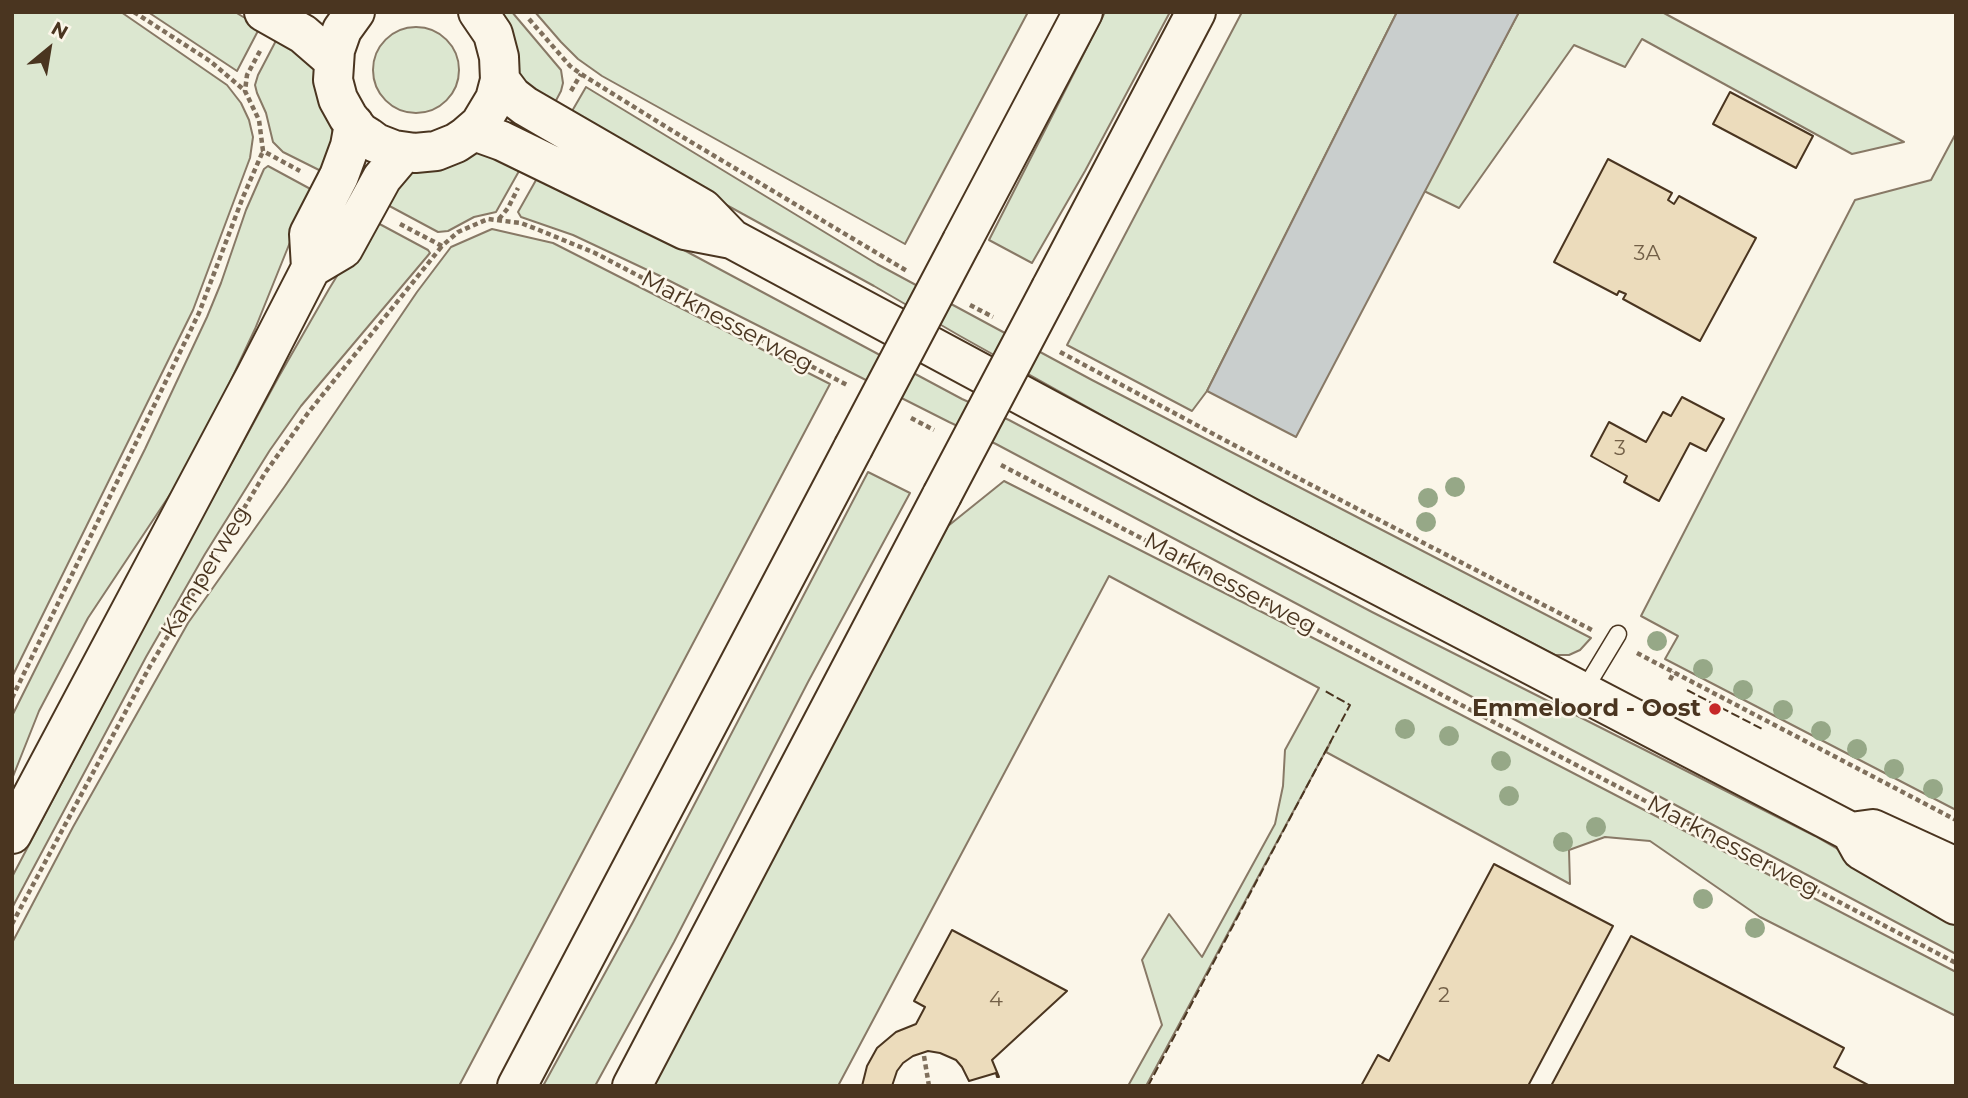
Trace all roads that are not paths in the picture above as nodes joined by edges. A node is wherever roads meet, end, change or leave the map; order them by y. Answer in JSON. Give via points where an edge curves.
{"nodes":[{"id":1,"x":355,"y":12,"type":"edge"},
{"id":2,"x":478,"y":12,"type":"edge"},
{"id":3,"x":1083,"y":12,"type":"edge"},
{"id":4,"x":1196,"y":12,"type":"edge"},
{"id":5,"x":264,"y":27,"type":"edge"},
{"id":6,"x":333,"y":60,"type":"junction"},
{"id":7,"x":499,"y":80,"type":"junction"},
{"id":8,"x":354,"y":124,"type":"junction"},
{"id":9,"x":474,"y":131,"type":"junction"},
{"id":10,"x":404,"y":152,"type":"junction"},
{"id":11,"x":732,"y":239,"type":"junction"},
{"id":12,"x":311,"y":268,"type":"junction"},
{"id":13,"x":1616,"y":637,"type":"road end"},
{"id":14,"x":1583,"y":692,"type":"junction"},
{"id":15,"x":1851,"y":832,"type":"junction"},
{"id":16,"x":12,"y":834,"type":"edge"},
{"id":17,"x":1956,"y":867,"type":"edge"},
{"id":18,"x":1956,"y":905,"type":"edge"},
{"id":19,"x":517,"y":1086,"type":"edge"},
{"id":20,"x":632,"y":1086,"type":"edge"}],
"edges":[{"from":1,"to":6,"type":"main road","via":[[342,30]]},
{"from":2,"to":7,"type":"main road","via":[[497,45]]},
{"from":3,"to":19,"type":"main road","bridge":true},
{"from":4,"to":20,"type":"main road","bridge":true},
{"from":5,"to":6,"type":"main road","via":[[303,34]]},
{"from":6,"to":8,"type":"main road","via":[[335,90]]},
{"from":7,"to":9,"type":"main road","via":[[491,108]]},
{"from":7,"to":11,"type":"main road","via":[[525,106],[703,209]]},
{"from":8,"to":10,"type":"main road","via":[[376,143]]},
{"from":8,"to":12,"type":"main road","name":"Kamperweg","via":[[339,176],[309,234]]},
{"from":9,"to":10,"type":"main road","via":[[446,148]]},
{"from":9,"to":11,"type":"main road","via":[[685,230]]},
{"from":10,"to":12,"type":"main road","via":[[382,178],[343,248]]},
{"from":11,"to":14,"type":"main road"},
{"from":12,"to":16,"type":"main road","name":"Kamperweg"},
{"from":13,"to":14,"type":"lane"},
{"from":14,"to":15,"type":"main road"},
{"from":15,"to":17,"type":"main road","via":[[1873,829]]},
{"from":15,"to":18,"type":"main road","via":[[1861,850]]}]}
